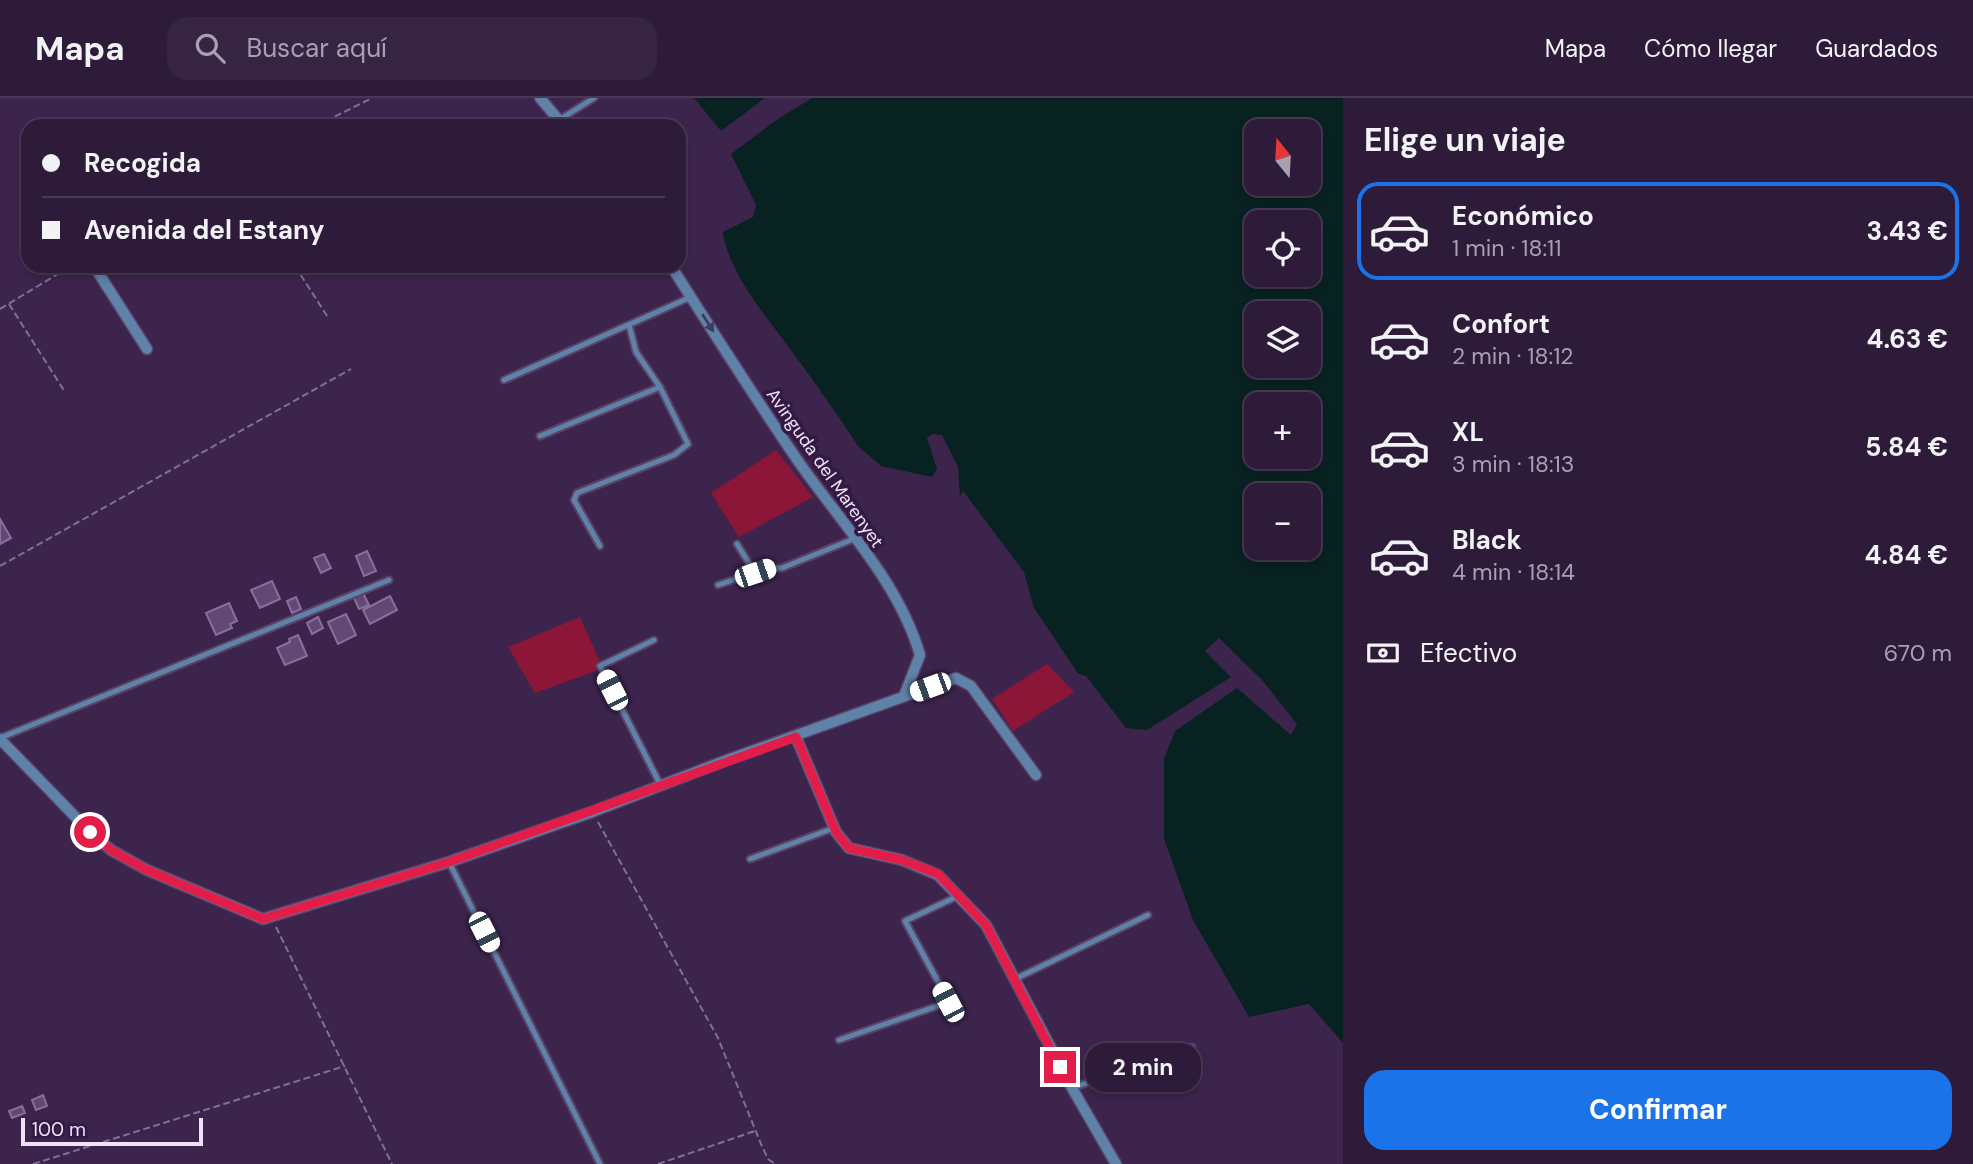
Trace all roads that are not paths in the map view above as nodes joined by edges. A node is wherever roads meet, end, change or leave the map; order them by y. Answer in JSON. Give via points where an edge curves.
{"nodes":[{"id":1,"x":540,"y":98,"type":"edge"},
{"id":2,"x":594,"y":98,"type":"edge"},
{"id":3,"x":558,"y":119,"type":"edge"},
{"id":4,"x":567,"y":119,"type":"edge"},
{"id":5,"x":98,"y":273,"type":"edge"},
{"id":6,"x":676,"y":273,"type":"edge"},
{"id":7,"x":691,"y":297,"type":"junction"},
{"id":8,"x":629,"y":325,"type":"junction"},
{"id":9,"x":146,"y":349,"type":"dead end"},
{"id":10,"x":504,"y":380,"type":"dead end"},
{"id":11,"x":660,"y":387,"type":"junction"},
{"id":12,"x":540,"y":436,"type":"dead end"},
{"id":13,"x":856,"y":538,"type":"junction"},
{"id":14,"x":737,"y":544,"type":"dead end"},
{"id":15,"x":600,"y":546,"type":"dead end"},
{"id":16,"x":755,"y":573,"type":"junction"},
{"id":17,"x":388,"y":580,"type":"dead end"},
{"id":18,"x":718,"y":585,"type":"dead end"},
{"id":19,"x":654,"y":640,"type":"dead end"},
{"id":20,"x":904,"y":696,"type":"junction"},
{"id":21,"x":796,"y":737,"type":"junction"},
{"id":22,"x":0,"y":738,"type":"edge"},
{"id":23,"x":1036,"y":775,"type":"dead end"},
{"id":24,"x":661,"y":786,"type":"junction"},
{"id":25,"x":834,"y":828,"type":"junction"},
{"id":26,"x":750,"y":859,"type":"dead end"},
{"id":27,"x":449,"y":862,"type":"junction"},
{"id":28,"x":958,"y":896,"type":"junction"},
{"id":29,"x":1148,"y":915,"type":"dead end"},
{"id":30,"x":1014,"y":980,"type":"junction"},
{"id":31,"x":839,"y":1040,"type":"dead end"},
{"id":32,"x":1192,"y":1047,"type":"dead end"},
{"id":33,"x":1072,"y":1088,"type":"junction"},
{"id":34,"x":600,"y":1164,"type":"edge"},
{"id":35,"x":1116,"y":1164,"type":"edge"}],
"edges":[{"from":1,"to":3,"type":"street"},
{"from":2,"to":4,"type":"lane"},
{"from":5,"to":9,"type":"street"},
{"from":6,"to":7,"type":"street","name":"Avinguda del Marenyet"},
{"from":7,"to":8,"type":"lane"},
{"from":7,"to":13,"type":"street","name":"Avinguda del Marenyet","one_way":true,"via":[[798,461]]},
{"from":8,"to":10,"type":"lane"},
{"from":8,"to":11,"type":"lane","via":[[636,352]]},
{"from":11,"to":12,"type":"lane"},
{"from":11,"to":15,"type":"lane","via":[[688,444],[674,455],[577,493],[574,500]]},
{"from":13,"to":16,"type":"lane","via":[[782,568]]},
{"from":13,"to":20,"type":"street","name":"Avinguda del Marenyet","via":[[904,609],[920,655]]},
{"from":14,"to":16,"type":"lane"},
{"from":16,"to":18,"type":"lane"},
{"from":17,"to":22,"type":"lane"},
{"from":19,"to":24,"type":"lane","via":[[600,666]]},
{"from":20,"to":21,"type":"street"},
{"from":20,"to":23,"type":"street","via":[[956,678],[971,686]]},
{"from":21,"to":24,"type":"street"},
{"from":21,"to":25,"type":"street"},
{"from":22,"to":27,"type":"street","via":[[111,850],[263,919]]},
{"from":24,"to":27,"type":"street"},
{"from":25,"to":26,"type":"lane"},
{"from":25,"to":28,"type":"street","via":[[849,848],[938,874]]},
{"from":27,"to":34,"type":"lane"},
{"from":28,"to":30,"type":"street","via":[[986,925]]},
{"from":28,"to":31,"type":"lane","via":[[905,921],[948,1002]]},
{"from":29,"to":30,"type":"lane"},
{"from":30,"to":33,"type":"street"},
{"from":32,"to":33,"type":"lane"},
{"from":33,"to":35,"type":"street"}]}
